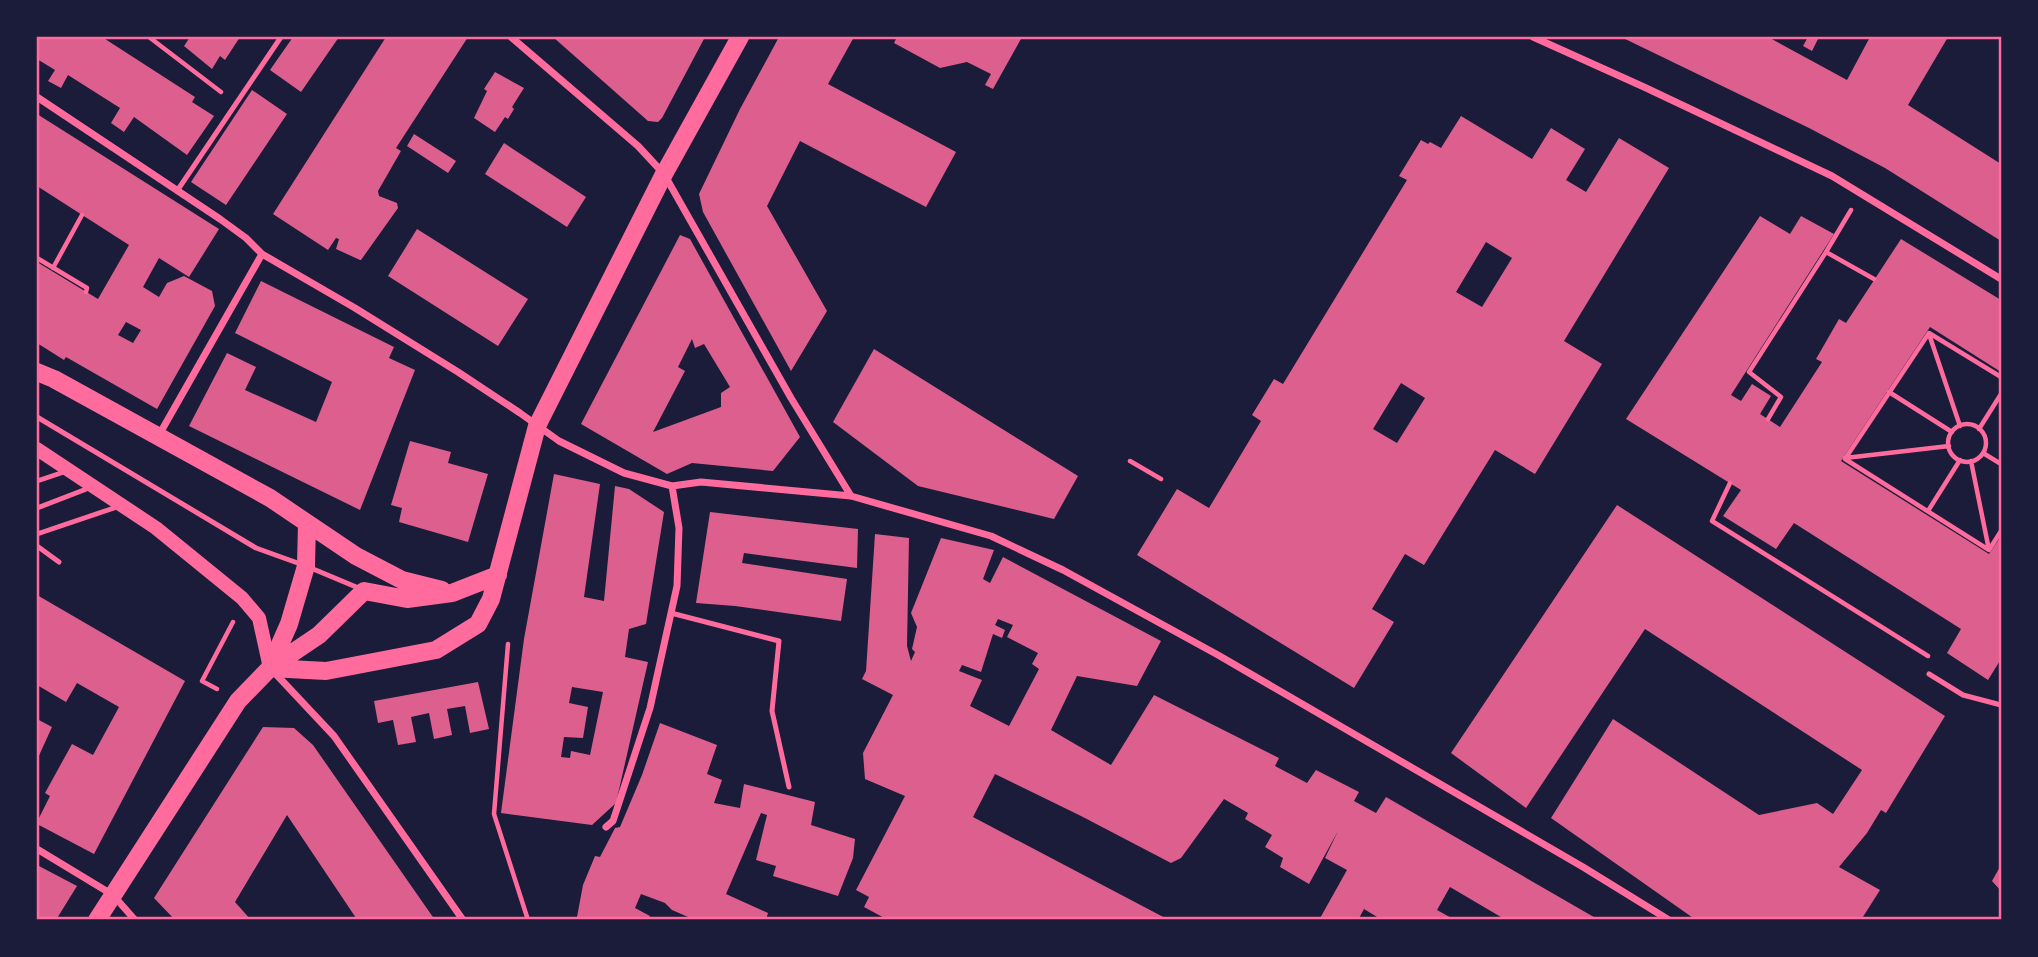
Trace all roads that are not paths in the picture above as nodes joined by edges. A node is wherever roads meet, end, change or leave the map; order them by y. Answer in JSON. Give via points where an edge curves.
{"nodes":[{"id":1,"x":281,"y":37,"type":"edge"},
{"id":2,"x":511,"y":37,"type":"edge"},
{"id":3,"x":740,"y":37,"type":"edge"},
{"id":4,"x":1533,"y":37,"type":"edge"},
{"id":5,"x":37,"y":97,"type":"edge"},
{"id":6,"x":664,"y":174,"type":"junction"},
{"id":7,"x":177,"y":191,"type":"junction"},
{"id":8,"x":262,"y":254,"type":"junction"},
{"id":9,"x":2001,"y":279,"type":"edge"},
{"id":10,"x":37,"y":372,"type":"edge"},
{"id":11,"x":37,"y":417,"type":"edge"},
{"id":12,"x":537,"y":426,"type":"junction"},
{"id":13,"x":159,"y":435,"type":"junction"},
{"id":14,"x":37,"y":449,"type":"edge"},
{"id":15,"x":37,"y":460,"type":"edge"},
{"id":16,"x":54,"y":460,"type":"junction"},
{"id":17,"x":69,"y":471,"type":"junction"},
{"id":18,"x":37,"y":481,"type":"edge"},
{"id":19,"x":95,"y":486,"type":"junction"},
{"id":20,"x":672,"y":486,"type":"junction"},
{"id":21,"x":851,"y":496,"type":"junction"},
{"id":22,"x":123,"y":505,"type":"junction"},
{"id":23,"x":37,"y":508,"type":"edge"},
{"id":24,"x":307,"y":523,"type":"junction"},
{"id":25,"x":37,"y":534,"type":"edge"},
{"id":26,"x":37,"y":546,"type":"edge"},
{"id":27,"x":58,"y":562,"type":"dead end"},
{"id":28,"x":306,"y":566,"type":"junction"},
{"id":29,"x":498,"y":575,"type":"junction"},
{"id":30,"x":364,"y":591,"type":"junction"},
{"id":31,"x":452,"y":593,"type":"junction"},
{"id":32,"x":671,"y":613,"type":"junction"},
{"id":33,"x":270,"y":668,"type":"junction"},
{"id":34,"x":1929,"y":674,"type":"road end"},
{"id":35,"x":2000,"y":703,"type":"edge"},
{"id":36,"x":789,"y":787,"type":"dead end"},
{"id":37,"x":606,"y":827,"type":"dead end"},
{"id":38,"x":37,"y":849,"type":"edge"},
{"id":39,"x":113,"y":895,"type":"junction"},
{"id":40,"x":97,"y":920,"type":"edge"},
{"id":41,"x":135,"y":920,"type":"edge"},
{"id":42,"x":463,"y":920,"type":"edge"},
{"id":43,"x":1670,"y":920,"type":"edge"}],
"edges":[{"from":1,"to":7,"type":"lane"},
{"from":2,"to":6,"type":"street","via":[[638,146]]},
{"from":3,"to":6,"type":"main road"},
{"from":4,"to":9,"type":"street","via":[[1832,176]]},
{"from":5,"to":7,"type":"street"},
{"from":6,"to":12,"type":"main road"},
{"from":6,"to":21,"type":"street"},
{"from":7,"to":8,"type":"street","via":[[246,237]]},
{"from":8,"to":12,"type":"street","via":[[355,307]]},
{"from":8,"to":13,"type":"street"},
{"from":10,"to":13,"type":"main road"},
{"from":11,"to":28,"type":"lane","via":[[256,548]]},
{"from":12,"to":20,"type":"street","via":[[624,473]]},
{"from":12,"to":29,"type":"main road"},
{"from":13,"to":24,"type":"main road"},
{"from":14,"to":16,"type":"main road"},
{"from":15,"to":16,"type":"lane"},
{"from":16,"to":17,"type":"main road"},
{"from":17,"to":18,"type":"lane"},
{"from":17,"to":19,"type":"main road"},
{"from":19,"to":22,"type":"main road"},
{"from":19,"to":23,"type":"lane"},
{"from":20,"to":21,"type":"street","via":[[701,482]]},
{"from":20,"to":32,"type":"street","via":[[679,527]]},
{"from":21,"to":43,"type":"street","via":[[991,536],[1063,570],[1219,654]]},
{"from":22,"to":25,"type":"lane"},
{"from":22,"to":33,"type":"main road","via":[[242,598],[259,618]]},
{"from":24,"to":28,"type":"main road"},
{"from":24,"to":31,"type":"main road","via":[[402,580]]},
{"from":26,"to":27,"type":"lane"},
{"from":28,"to":30,"type":"lane"},
{"from":28,"to":33,"type":"main road"},
{"from":29,"to":31,"type":"main road"},
{"from":29,"to":33,"type":"main road","via":[[478,624],[436,650],[326,671]]},
{"from":30,"to":31,"type":"main road","via":[[407,599]]},
{"from":30,"to":33,"type":"main road","via":[[319,635]]},
{"from":32,"to":36,"type":"lane","via":[[779,641],[772,711]]},
{"from":32,"to":37,"type":"street","via":[[650,708],[613,821]]},
{"from":33,"to":39,"type":"main road","via":[[238,701]]},
{"from":33,"to":42,"type":"street","via":[[334,736]]},
{"from":34,"to":35,"type":"lane","via":[[1963,695]]},
{"from":38,"to":39,"type":"street"},
{"from":39,"to":40,"type":"main road"},
{"from":39,"to":41,"type":"street"}]}
